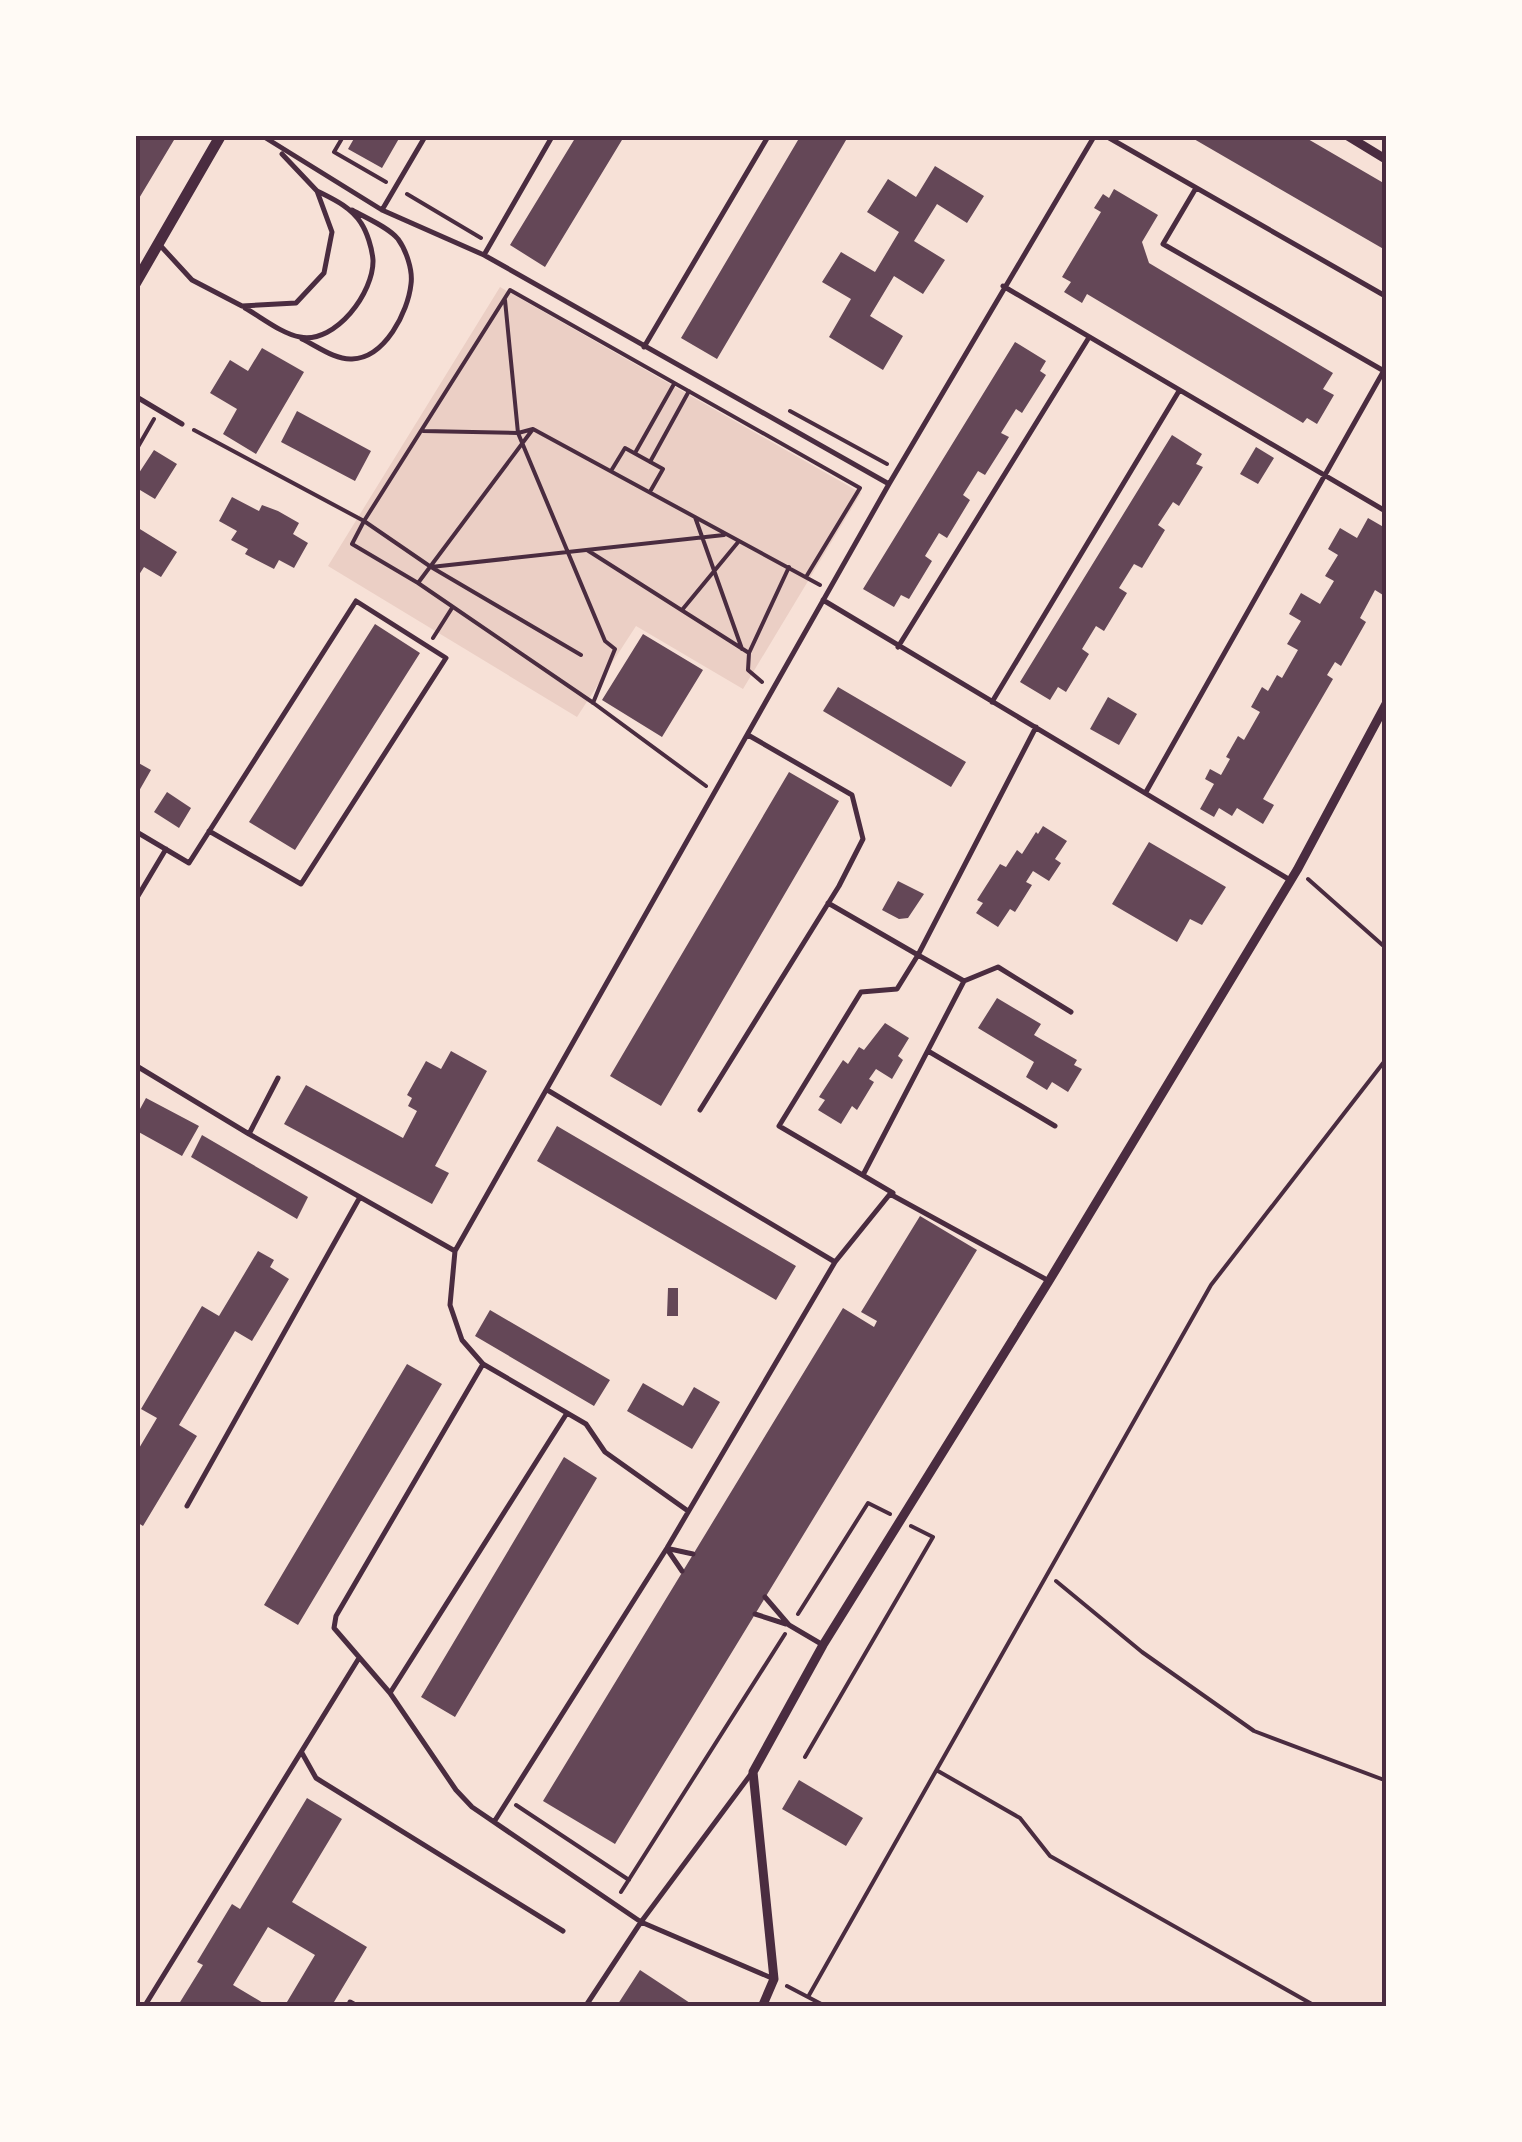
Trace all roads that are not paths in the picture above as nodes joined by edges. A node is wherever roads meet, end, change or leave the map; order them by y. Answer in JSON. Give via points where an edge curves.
{"nodes":[{"id":1,"x":221,"y":135,"type":"edge"},
{"id":2,"x":260,"y":135,"type":"edge"},
{"id":3,"x":426,"y":135,"type":"edge"},
{"id":4,"x":553,"y":135,"type":"edge"},
{"id":5,"x":768,"y":135,"type":"edge"},
{"id":6,"x":1095,"y":135,"type":"edge"},
{"id":7,"x":1104,"y":135,"type":"edge"},
{"id":8,"x":1346,"y":135,"type":"edge"},
{"id":9,"x":277,"y":148,"type":"junction"},
{"id":10,"x":1387,"y":160,"type":"edge"},
{"id":11,"x":1196,"y":188,"type":"junction"},
{"id":12,"x":317,"y":191,"type":"junction"},
{"id":13,"x":342,"y":204,"type":"junction"},
{"id":14,"x":382,"y":210,"type":"junction"},
{"id":15,"x":158,"y":243,"type":"junction"},
{"id":16,"x":484,"y":256,"type":"junction"},
{"id":17,"x":135,"y":284,"type":"edge"},
{"id":18,"x":1003,"y":286,"type":"junction"},
{"id":19,"x":1387,"y":297,"type":"edge"},
{"id":20,"x":242,"y":306,"type":"junction"},
{"id":21,"x":299,"y":338,"type":"junction"},
{"id":22,"x":1088,"y":338,"type":"junction"},
{"id":23,"x":644,"y":347,"type":"junction"},
{"id":24,"x":1385,"y":368,"type":"edge"},
{"id":25,"x":1179,"y":391,"type":"junction"},
{"id":26,"x":135,"y":396,"type":"edge"},
{"id":27,"x":182,"y":424,"type":"road end"},
{"id":28,"x":1324,"y":475,"type":"junction"},
{"id":29,"x":889,"y":484,"type":"junction"},
{"id":30,"x":1387,"y":512,"type":"edge"},
{"id":31,"x":823,"y":600,"type":"junction"},
{"id":32,"x":898,"y":647,"type":"junction"},
{"id":33,"x":992,"y":702,"type":"junction"},
{"id":34,"x":1387,"y":702,"type":"edge"},
{"id":35,"x":1036,"y":727,"type":"junction"},
{"id":36,"x":748,"y":735,"type":"junction"},
{"id":37,"x":1146,"y":792,"type":"junction"},
{"id":38,"x":135,"y":831,"type":"edge"},
{"id":39,"x":209,"y":831,"type":"junction"},
{"id":40,"x":166,"y":849,"type":"junction"},
{"id":41,"x":1290,"y":880,"type":"junction"},
{"id":42,"x":135,"y":901,"type":"edge"},
{"id":43,"x":828,"y":903,"type":"junction"},
{"id":44,"x":918,"y":954,"type":"junction"},
{"id":45,"x":964,"y":981,"type":"junction"},
{"id":46,"x":1071,"y":1012,"type":"dead end"},
{"id":47,"x":928,"y":1050,"type":"junction"},
{"id":48,"x":135,"y":1065,"type":"edge"},
{"id":49,"x":278,"y":1078,"type":"dead end"},
{"id":50,"x":548,"y":1091,"type":"junction"},
{"id":51,"x":700,"y":1110,"type":"dead end"},
{"id":52,"x":1055,"y":1126,"type":"dead end"},
{"id":53,"x":249,"y":1134,"type":"junction"},
{"id":54,"x":863,"y":1176,"type":"junction"},
{"id":55,"x":896,"y":1195,"type":"junction"},
{"id":56,"x":360,"y":1196,"type":"junction"},
{"id":57,"x":455,"y":1251,"type":"junction"},
{"id":58,"x":834,"y":1262,"type":"junction"},
{"id":59,"x":1049,"y":1280,"type":"junction"},
{"id":60,"x":484,"y":1364,"type":"junction"},
{"id":61,"x":566,"y":1413,"type":"junction"},
{"id":62,"x":186,"y":1506,"type":"dead end"},
{"id":63,"x":688,"y":1511,"type":"junction"},
{"id":64,"x":667,"y":1548,"type":"junction"},
{"id":65,"x":693,"y":1554,"type":"dead end"},
{"id":66,"x":682,"y":1571,"type":"dead end"},
{"id":67,"x":766,"y":1597,"type":"dead end"},
{"id":68,"x":755,"y":1614,"type":"dead end"},
{"id":69,"x":789,"y":1625,"type":"junction"},
{"id":70,"x":823,"y":1646,"type":"junction"},
{"id":71,"x":359,"y":1658,"type":"junction"},
{"id":72,"x":390,"y":1693,"type":"junction"},
{"id":73,"x":302,"y":1753,"type":"junction"},
{"id":74,"x":753,"y":1772,"type":"junction"},
{"id":75,"x":494,"y":1822,"type":"junction"},
{"id":76,"x":641,"y":1922,"type":"junction"},
{"id":77,"x":563,"y":1931,"type":"dead end"},
{"id":78,"x":774,"y":1979,"type":"junction"},
{"id":79,"x":350,"y":2002,"type":"dead end"},
{"id":80,"x":144,"y":2007,"type":"edge"},
{"id":81,"x":358,"y":2007,"type":"edge"},
{"id":82,"x":586,"y":2007,"type":"edge"},
{"id":83,"x":762,"y":2007,"type":"edge"}],
"edges":[{"from":1,"to":15,"type":"street"},
{"from":2,"to":9,"type":"lane"},
{"from":3,"to":14,"type":"lane"},
{"from":4,"to":16,"type":"lane"},
{"from":5,"to":23,"type":"lane"},
{"from":6,"to":18,"type":"lane"},
{"from":7,"to":11,"type":"lane"},
{"from":8,"to":10,"type":"street"},
{"from":9,"to":12,"type":"lane"},
{"from":9,"to":14,"type":"lane"},
{"from":11,"to":19,"type":"lane"},
{"from":11,"to":24,"type":"lane","via":[[1163,244]]},
{"from":12,"to":13,"type":"lane"},
{"from":12,"to":20,"type":"lane","via":[[332,232],[324,272],[296,303]]},
{"from":13,"to":21,"type":"lane","via":[[360,221],[373,263],[344,322]]},
{"from":13,"to":21,"type":"lane","via":[[396,236],[409,263],[409,295],[395,327],[371,354],[336,356]]},
{"from":14,"to":16,"type":"lane"},
{"from":15,"to":17,"type":"street"},
{"from":15,"to":20,"type":"lane","via":[[192,280]]},
{"from":16,"to":23,"type":"lane"},
{"from":18,"to":22,"type":"lane"},
{"from":18,"to":29,"type":"lane"},
{"from":20,"to":21,"type":"lane"},
{"from":22,"to":25,"type":"lane"},
{"from":22,"to":32,"type":"lane"},
{"from":23,"to":29,"type":"lane"},
{"from":24,"to":28,"type":"lane"},
{"from":25,"to":28,"type":"lane"},
{"from":25,"to":33,"type":"lane"},
{"from":26,"to":27,"type":"lane"},
{"from":28,"to":30,"type":"lane"},
{"from":28,"to":37,"type":"lane"},
{"from":29,"to":31,"type":"lane"},
{"from":31,"to":32,"type":"lane"},
{"from":31,"to":36,"type":"lane"},
{"from":32,"to":33,"type":"lane"},
{"from":33,"to":35,"type":"lane"},
{"from":34,"to":41,"type":"street"},
{"from":35,"to":37,"type":"lane"},
{"from":35,"to":44,"type":"lane"},
{"from":36,"to":43,"type":"lane","via":[[852,795],[864,839]]},
{"from":36,"to":50,"type":"lane"},
{"from":37,"to":41,"type":"lane"},
{"from":38,"to":40,"type":"lane"},
{"from":39,"to":39,"type":"lane","via":[[301,884],[446,658],[356,600]]},
{"from":39,"to":40,"type":"lane","via":[[189,862]]},
{"from":40,"to":42,"type":"lane"},
{"from":41,"to":59,"type":"street"},
{"from":43,"to":44,"type":"lane"},
{"from":43,"to":51,"type":"lane"},
{"from":44,"to":45,"type":"lane"},
{"from":44,"to":54,"type":"lane","via":[[896,989],[861,992],[780,1126]]},
{"from":45,"to":46,"type":"lane","via":[[998,967]]},
{"from":45,"to":47,"type":"lane"},
{"from":47,"to":52,"type":"lane"},
{"from":47,"to":54,"type":"lane"},
{"from":48,"to":53,"type":"lane"},
{"from":49,"to":53,"type":"lane"},
{"from":50,"to":57,"type":"lane"},
{"from":50,"to":58,"type":"lane"},
{"from":53,"to":56,"type":"lane"},
{"from":54,"to":55,"type":"lane"},
{"from":55,"to":58,"type":"lane","via":[[890,1194]]},
{"from":55,"to":59,"type":"lane"},
{"from":56,"to":57,"type":"lane"},
{"from":56,"to":62,"type":"lane"},
{"from":57,"to":60,"type":"lane","via":[[450,1305],[462,1340]]},
{"from":58,"to":63,"type":"lane"},
{"from":59,"to":70,"type":"street"},
{"from":60,"to":61,"type":"lane"},
{"from":60,"to":71,"type":"lane","via":[[336,1616],[334,1628]]},
{"from":61,"to":63,"type":"lane","via":[[586,1424],[605,1452]]},
{"from":61,"to":72,"type":"lane"},
{"from":63,"to":64,"type":"lane"},
{"from":64,"to":65,"type":"lane"},
{"from":64,"to":66,"type":"lane"},
{"from":64,"to":75,"type":"lane"},
{"from":67,"to":69,"type":"lane"},
{"from":68,"to":69,"type":"lane"},
{"from":69,"to":70,"type":"lane"},
{"from":70,"to":74,"type":"street"},
{"from":71,"to":72,"type":"lane"},
{"from":71,"to":73,"type":"lane"},
{"from":72,"to":75,"type":"lane","via":[[456,1790]]},
{"from":73,"to":77,"type":"lane","via":[[316,1778]]},
{"from":73,"to":80,"type":"lane"},
{"from":74,"to":76,"type":"lane"},
{"from":74,"to":78,"type":"street"},
{"from":75,"to":76,"type":"lane"},
{"from":76,"to":78,"type":"lane"},
{"from":76,"to":82,"type":"lane"},
{"from":78,"to":83,"type":"street"},
{"from":79,"to":81,"type":"lane"}]}
